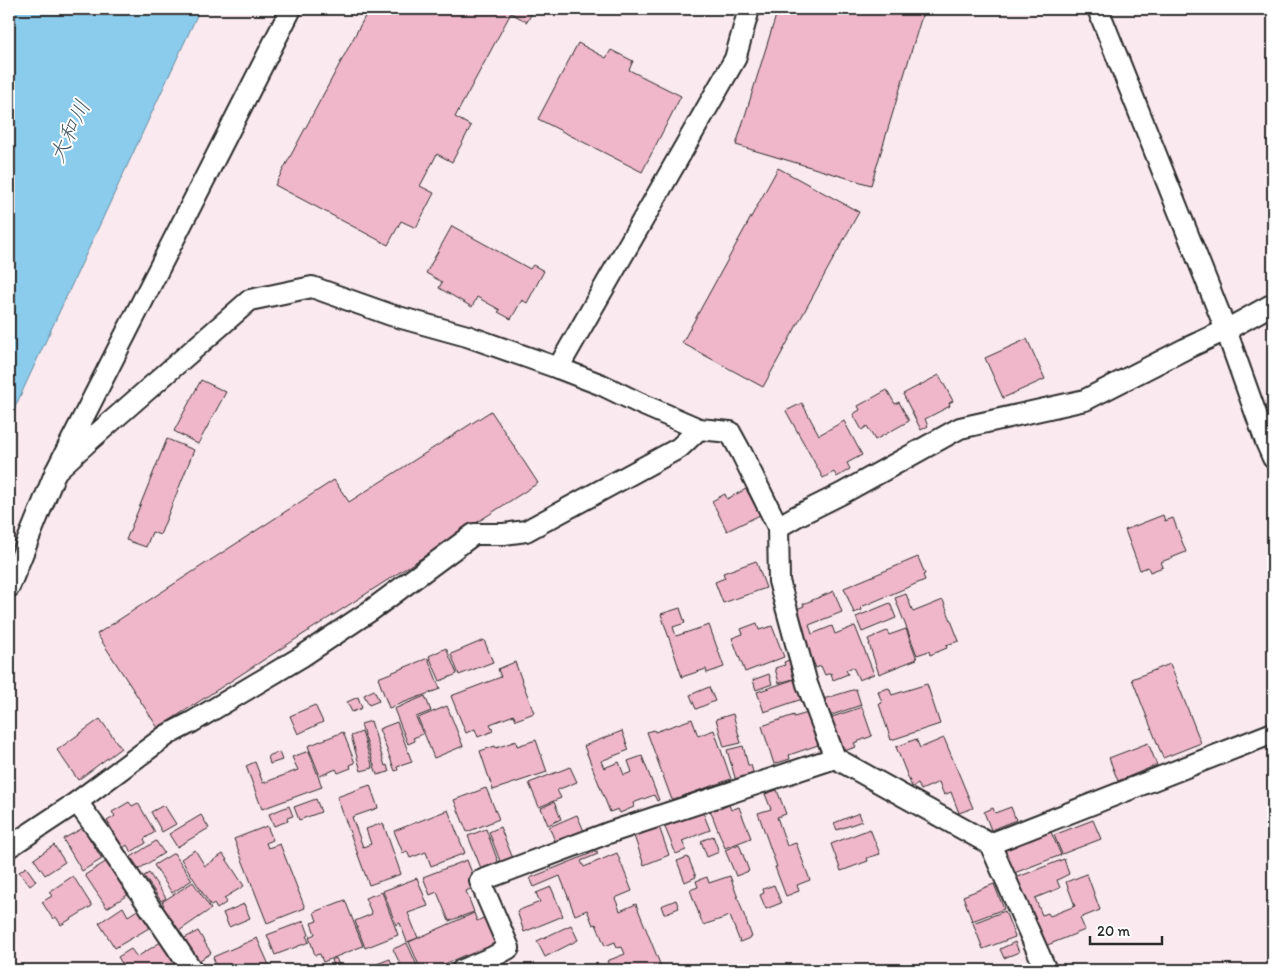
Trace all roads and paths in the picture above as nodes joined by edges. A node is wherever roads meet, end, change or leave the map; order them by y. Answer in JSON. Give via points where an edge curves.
{"nodes":[{"id":1,"x":291,"y":9,"type":"edge"},
{"id":2,"x":749,"y":9,"type":"edge"},
{"id":3,"x":1098,"y":9,"type":"edge"},
{"id":4,"x":1273,"y":304,"type":"edge"},
{"id":5,"x":1226,"y":330,"type":"junction"},
{"id":6,"x":558,"y":368,"type":"junction"},
{"id":7,"x":700,"y":429,"type":"junction"},
{"id":8,"x":1273,"y":458,"type":"edge"},
{"id":9,"x":56,"y":471,"type":"junction"},
{"id":10,"x":778,"y":527,"type":"junction"},
{"id":11,"x":9,"y":587,"type":"edge"},
{"id":12,"x":1273,"y":734,"type":"edge"},
{"id":13,"x":835,"y":758,"type":"junction"},
{"id":14,"x":77,"y":802,"type":"junction"},
{"id":15,"x":990,"y":844,"type":"junction"},
{"id":16,"x":9,"y":847,"type":"edge"},
{"id":17,"x":192,"y":970,"type":"edge"},
{"id":18,"x":462,"y":970,"type":"edge"},
{"id":19,"x":1046,"y":970,"type":"edge"}],
"edges":[{"from":1,"to":9,"type":"street"},
{"from":2,"to":6,"type":"street","via":[[735,59]]},
{"from":3,"to":5,"type":"street"},
{"from":4,"to":5,"type":"street"},
{"from":5,"to":8,"type":"street"},
{"from":5,"to":10,"type":"street","via":[[1085,400],[960,428]]},
{"from":6,"to":7,"type":"street"},
{"from":6,"to":9,"type":"street","via":[[312,287],[250,300]]},
{"from":7,"to":10,"type":"street","via":[[730,432]]},
{"from":7,"to":14,"type":"street","via":[[679,448],[526,531],[474,534],[370,611],[301,657],[168,735]]},
{"from":9,"to":11,"type":"street"},
{"from":10,"to":13,"type":"street","via":[[779,581],[807,684]]},
{"from":12,"to":15,"type":"street"},
{"from":13,"to":15,"type":"street"},
{"from":13,"to":18,"type":"street","via":[[608,833],[480,881],[508,948]]},
{"from":14,"to":16,"type":"street"},
{"from":14,"to":17,"type":"street"},
{"from":15,"to":19,"type":"street"}]}
